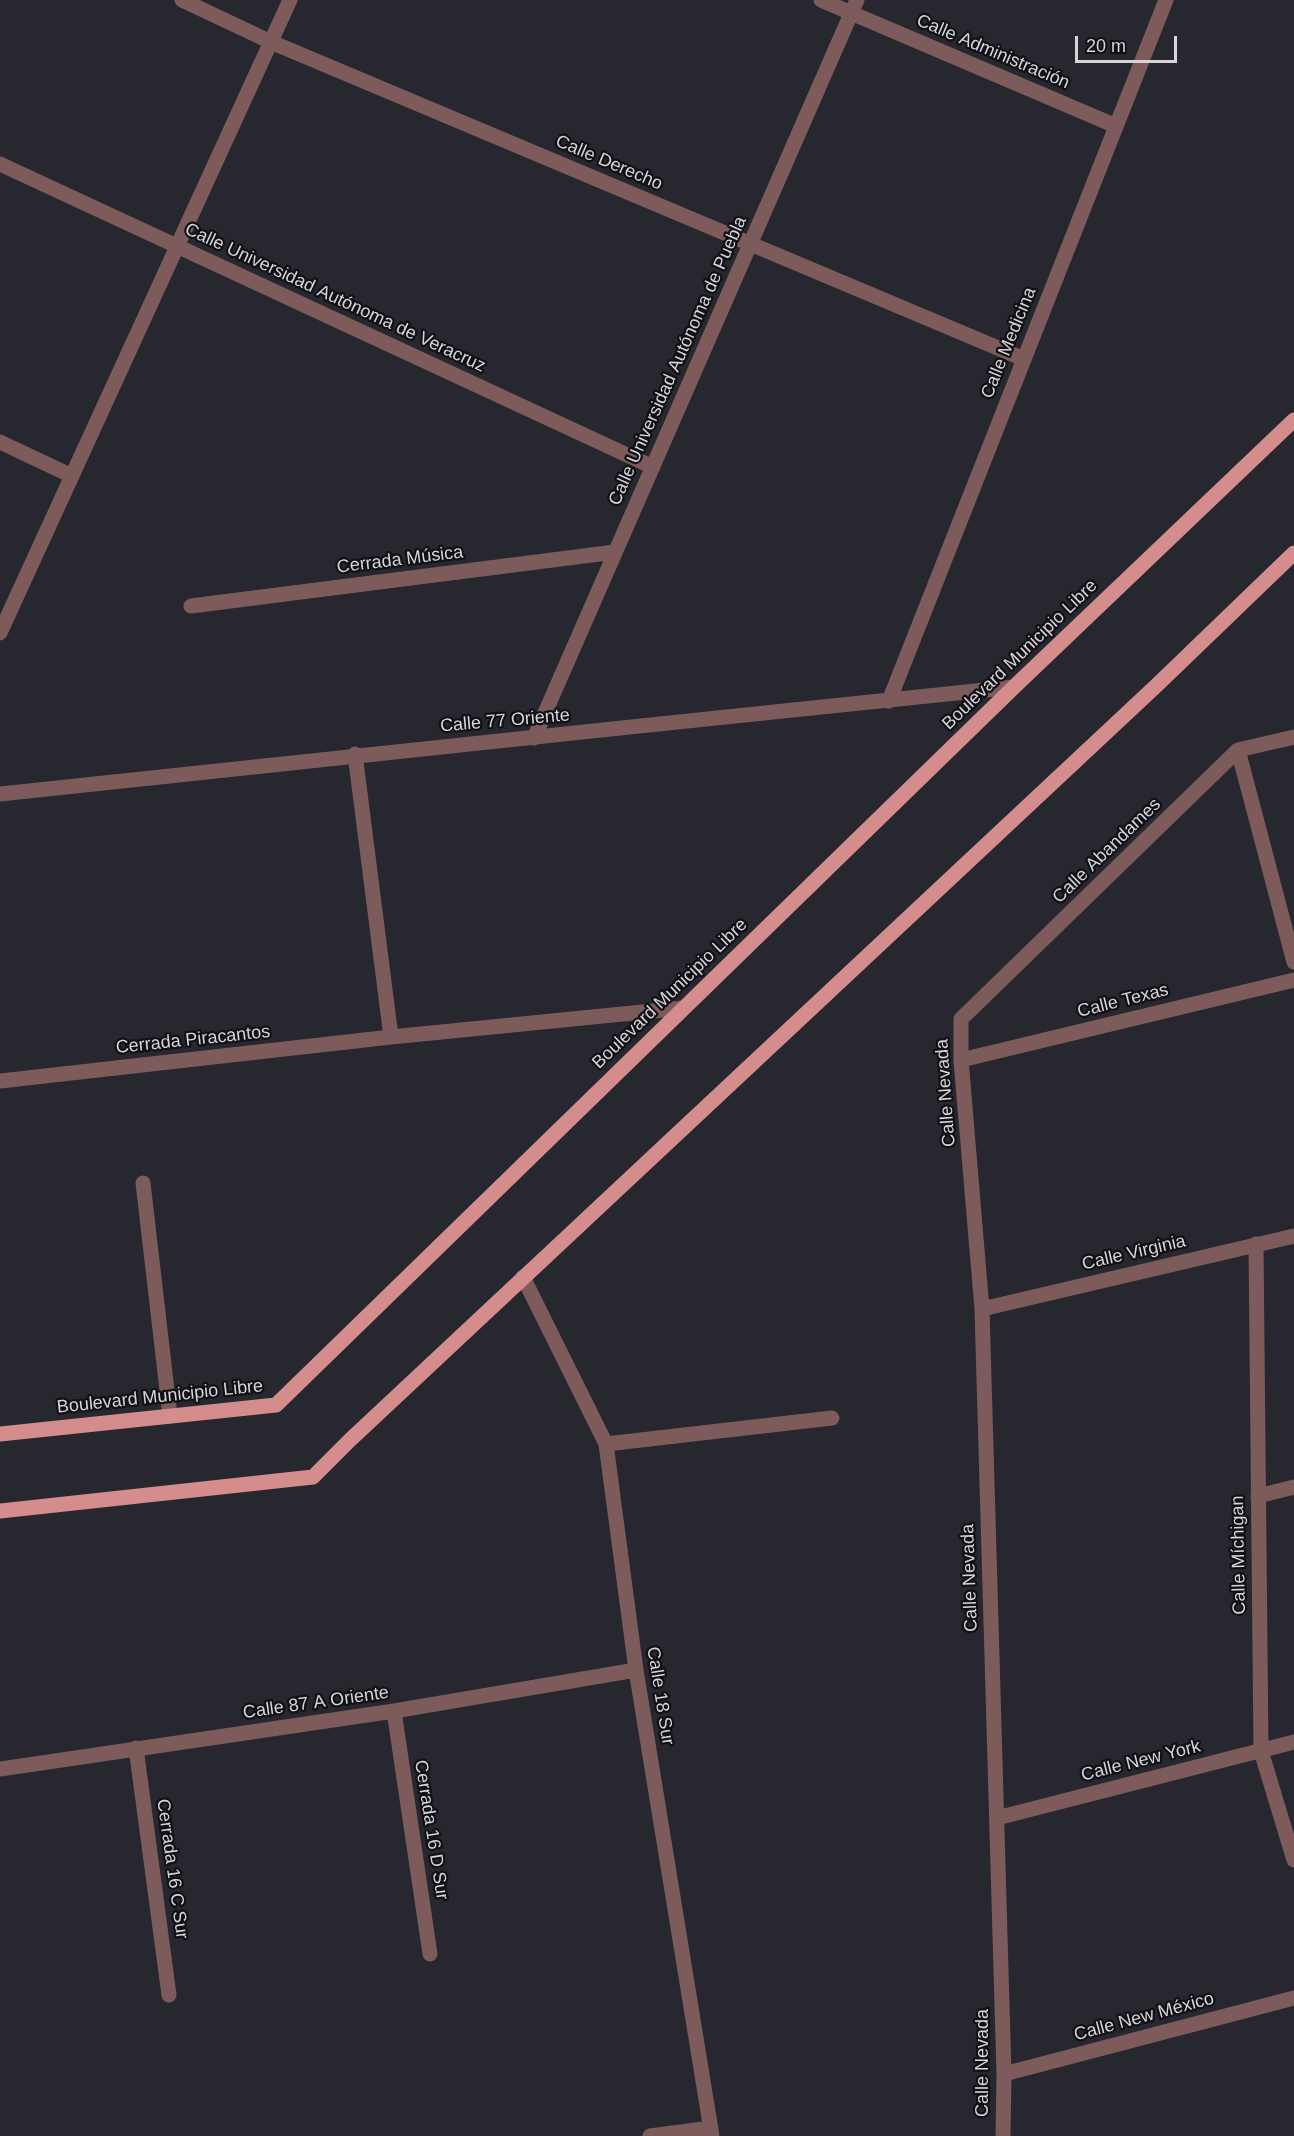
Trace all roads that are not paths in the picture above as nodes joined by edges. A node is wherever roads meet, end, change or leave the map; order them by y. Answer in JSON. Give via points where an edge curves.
{"nodes":[{"id":1,"x":182,"y":0,"type":"edge"},
{"id":2,"x":290,"y":0,"type":"edge"},
{"id":3,"x":821,"y":0,"type":"edge"},
{"id":4,"x":1167,"y":0,"type":"edge"},
{"id":5,"x":854,"y":6,"type":"edge"},
{"id":6,"x":271,"y":42,"type":"junction"},
{"id":7,"x":1116,"y":126,"type":"junction"},
{"id":8,"x":0,"y":164,"type":"edge"},
{"id":9,"x":751,"y":243,"type":"junction"},
{"id":10,"x":177,"y":246,"type":"junction"},
{"id":11,"x":1023,"y":359,"type":"junction"},
{"id":12,"x":1294,"y":420,"type":"edge"},
{"id":13,"x":0,"y":442,"type":"edge"},
{"id":14,"x":653,"y":467,"type":"junction"},
{"id":15,"x":72,"y":476,"type":"junction"},
{"id":16,"x":615,"y":552,"type":"junction"},
{"id":17,"x":1294,"y":553,"type":"edge"},
{"id":18,"x":191,"y":606,"type":"dead end"},
{"id":19,"x":0,"y":633,"type":"edge"},
{"id":20,"x":1014,"y":687,"type":"junction"},
{"id":21,"x":889,"y":700,"type":"junction"},
{"id":22,"x":1294,"y":737,"type":"edge"},
{"id":23,"x":534,"y":738,"type":"junction"},
{"id":24,"x":1238,"y":750,"type":"junction"},
{"id":25,"x":355,"y":754,"type":"junction"},
{"id":26,"x":0,"y":794,"type":"edge"},
{"id":27,"x":1294,"y":962,"type":"edge"},
{"id":28,"x":1294,"y":980,"type":"edge"},
{"id":29,"x":683,"y":1008,"type":"junction"},
{"id":30,"x":961,"y":1019,"type":"joint"},
{"id":31,"x":391,"y":1037,"type":"junction"},
{"id":32,"x":962,"y":1060,"type":"junction"},
{"id":33,"x":0,"y":1081,"type":"edge"},
{"id":34,"x":144,"y":1183,"type":"dead end"},
{"id":35,"x":1294,"y":1236,"type":"edge"},
{"id":36,"x":1256,"y":1244,"type":"junction"},
{"id":37,"x":523,"y":1277,"type":"junction"},
{"id":38,"x":982,"y":1309,"type":"junction"},
{"id":39,"x":170,"y":1416,"type":"junction"},
{"id":40,"x":832,"y":1418,"type":"dead end"},
{"id":41,"x":0,"y":1434,"type":"edge"},
{"id":42,"x":606,"y":1444,"type":"junction"},
{"id":43,"x":1294,"y":1487,"type":"edge"},
{"id":44,"x":1258,"y":1496,"type":"junction"},
{"id":45,"x":0,"y":1511,"type":"edge"},
{"id":46,"x":636,"y":1670,"type":"junction"},
{"id":47,"x":394,"y":1711,"type":"junction"},
{"id":48,"x":1294,"y":1742,"type":"edge"},
{"id":49,"x":136,"y":1748,"type":"junction"},
{"id":50,"x":1261,"y":1750,"type":"junction"},
{"id":51,"x":0,"y":1769,"type":"edge"},
{"id":52,"x":997,"y":1818,"type":"junction"},
{"id":53,"x":1294,"y":1860,"type":"edge"},
{"id":54,"x":430,"y":1954,"type":"dead end"},
{"id":55,"x":169,"y":1995,"type":"dead end"},
{"id":56,"x":1294,"y":1998,"type":"edge"},
{"id":57,"x":1004,"y":2074,"type":"junction"},
{"id":58,"x":712,"y":2132,"type":"edge"},
{"id":59,"x":650,"y":2136,"type":"edge"},
{"id":60,"x":1003,"y":2136,"type":"edge"}],
"edges":[{"from":1,"to":6,"type":"street","name":"Calle Derecho"},
{"from":2,"to":6,"type":"street"},
{"from":3,"to":5,"type":"street","name":"Calle Administración"},
{"from":4,"to":7,"type":"street","name":"Calle Medicina"},
{"from":5,"to":7,"type":"street","name":"Calle Administración"},
{"from":5,"to":9,"type":"street","name":"Calle Universidad Autónoma de Puebla"},
{"from":6,"to":9,"type":"street","name":"Calle Derecho"},
{"from":6,"to":10,"type":"street"},
{"from":7,"to":11,"type":"street","name":"Calle Medicina"},
{"from":8,"to":10,"type":"street","name":"Calle Universidad Autónoma de Veracruz"},
{"from":9,"to":11,"type":"street","name":"Calle Derecho"},
{"from":9,"to":14,"type":"street","name":"Calle Universidad Autónoma de Puebla"},
{"from":10,"to":14,"type":"street","name":"Calle Universidad Autónoma de Veracruz"},
{"from":10,"to":15,"type":"street"},
{"from":11,"to":21,"type":"street","name":"Calle Medicina"},
{"from":12,"to":20,"type":"main road","name":"Boulevard Municipio Libre"},
{"from":13,"to":15,"type":"street"},
{"from":14,"to":16,"type":"street","name":"Calle Universidad Autónoma de Puebla"},
{"from":15,"to":19,"type":"street"},
{"from":16,"to":18,"type":"street","name":"Cerrada Música"},
{"from":16,"to":23,"type":"street","name":"Calle Universidad Autónoma de Puebla"},
{"from":17,"to":37,"type":"main road"},
{"from":20,"to":21,"type":"street","name":"Calle 77 Oriente"},
{"from":20,"to":29,"type":"main road","name":"Boulevard Municipio Libre"},
{"from":21,"to":23,"type":"street","name":"Calle 77 Oriente"},
{"from":22,"to":24,"type":"street"},
{"from":23,"to":25,"type":"street","name":"Calle 77 Oriente"},
{"from":24,"to":27,"type":"street"},
{"from":24,"to":30,"type":"street","name":"Calle Abandames"},
{"from":25,"to":26,"type":"street","name":"Calle 77 Oriente"},
{"from":25,"to":31,"type":"street"},
{"from":28,"to":32,"type":"street","name":"Calle Texas"},
{"from":29,"to":31,"type":"street","name":"Cerrada Piracantos"},
{"from":29,"to":39,"type":"main road","name":"Boulevard Municipio Libre","via":[[276,1405]]},
{"from":30,"to":32,"type":"street","name":"Calle Nevada"},
{"from":31,"to":33,"type":"street","name":"Cerrada Piracantos"},
{"from":32,"to":38,"type":"street","name":"Calle Nevada"},
{"from":34,"to":39,"type":"street"},
{"from":35,"to":36,"type":"street","name":"Calle Virginia"},
{"from":36,"to":38,"type":"street","name":"Calle Virginia"},
{"from":36,"to":44,"type":"street","name":"Calle Míchigan"},
{"from":37,"to":42,"type":"street","name":"Calle 18 Sur"},
{"from":37,"to":45,"type":"main road","via":[[314,1477]]},
{"from":38,"to":52,"type":"street","name":"Calle Nevada"},
{"from":39,"to":41,"type":"main road","name":"Boulevard Municipio Libre"},
{"from":40,"to":42,"type":"street"},
{"from":42,"to":46,"type":"street","name":"Calle 18 Sur"},
{"from":43,"to":44,"type":"street"},
{"from":44,"to":50,"type":"street","name":"Calle Míchigan"},
{"from":46,"to":47,"type":"street","name":"Calle 87 A Oriente"},
{"from":46,"to":58,"type":"street","name":"Calle 18 Sur"},
{"from":47,"to":49,"type":"street","name":"Calle 87 A Oriente"},
{"from":47,"to":54,"type":"street","name":"Cerrada 16 D Sur"},
{"from":48,"to":50,"type":"street","name":"Calle New York"},
{"from":49,"to":51,"type":"street","name":"Calle 87 A Oriente"},
{"from":49,"to":55,"type":"street","name":"Cerrada 16 C Sur"},
{"from":50,"to":52,"type":"street","name":"Calle New York"},
{"from":50,"to":53,"type":"street","name":"Calle Míchigan"},
{"from":52,"to":57,"type":"street","name":"Calle Nevada"},
{"from":56,"to":57,"type":"street","name":"Calle New México"},
{"from":57,"to":60,"type":"street","name":"Calle Nevada"},
{"from":58,"to":59,"type":"street"}]}
